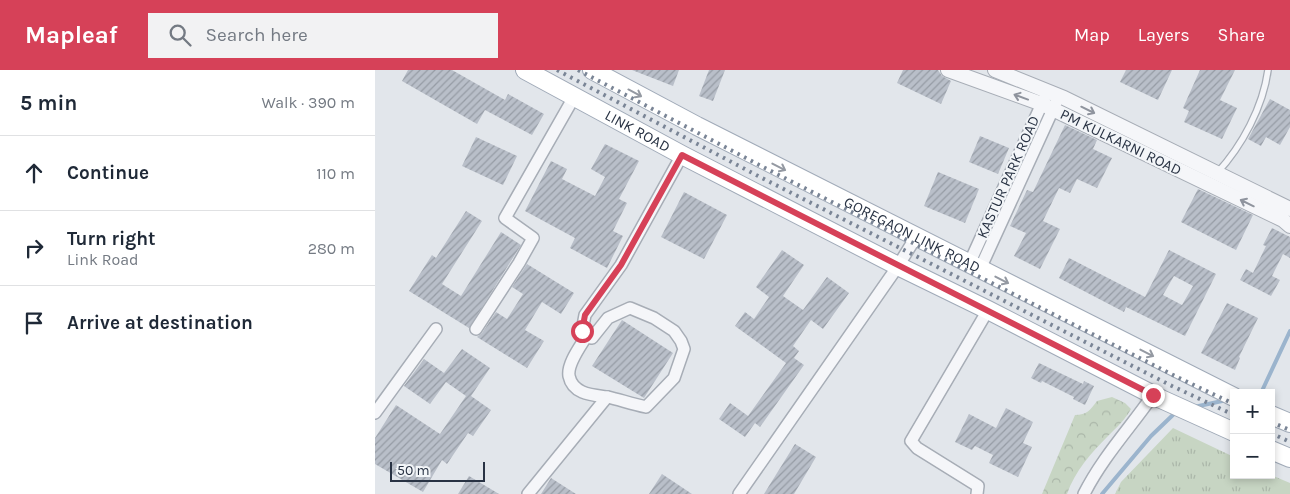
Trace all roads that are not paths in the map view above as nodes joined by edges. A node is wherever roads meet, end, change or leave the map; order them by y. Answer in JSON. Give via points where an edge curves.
{"nodes":[{"id":1,"x":525,"y":70,"type":"edge"},
{"id":2,"x":592,"y":70,"type":"edge"},
{"id":3,"x":948,"y":70,"type":"edge"},
{"id":4,"x":995,"y":70,"type":"edge"},
{"id":5,"x":1268,"y":70,"type":"edge"},
{"id":6,"x":1054,"y":93,"type":"junction"},
{"id":7,"x":574,"y":97,"type":"junction"},
{"id":8,"x":1047,"y":107,"type":"junction"},
{"id":9,"x":682,"y":155,"type":"junction"},
{"id":10,"x":1217,"y":173,"type":"junction"},
{"id":11,"x":1288,"y":213,"type":"edge"},
{"id":12,"x":916,"y":237,"type":"junction"},
{"id":13,"x":898,"y":266,"type":"junction"},
{"id":14,"x":974,"y":266,"type":"junction"},
{"id":15,"x":988,"y":310,"type":"junction"},
{"id":16,"x":476,"y":328,"type":"dead end"},
{"id":17,"x":436,"y":329,"type":"dead end"},
{"id":18,"x":586,"y":337,"type":"junction"},
{"id":19,"x":1230,"y":394,"type":"edge"},
{"id":20,"x":607,"y":397,"type":"junction"},
{"id":21,"x":1157,"y":397,"type":"junction"},
{"id":22,"x":375,"y":413,"type":"edge"},
{"id":23,"x":1275,"y":417,"type":"edge"},
{"id":24,"x":1290,"y":423,"type":"edge"},
{"id":25,"x":1230,"y":430,"type":"edge"},
{"id":26,"x":1275,"y":452,"type":"edge"},
{"id":27,"x":1290,"y":458,"type":"edge"},
{"id":28,"x":528,"y":494,"type":"edge"},
{"id":29,"x":739,"y":494,"type":"edge"},
{"id":30,"x":977,"y":494,"type":"edge"},
{"id":31,"x":1084,"y":494,"type":"edge"}],
"edges":[{"from":1,"to":7,"type":"main road","name":"LINK ROAD"},
{"from":2,"to":12,"type":"main road","name":"GOREGAON LINK ROAD","one_way":true},
{"from":8,"to":3,"type":"street","name":"PM KULKARNI ROAD","one_way":true},
{"from":4,"to":6,"type":"street","name":"PM KULKARNI ROAD"},
{"from":5,"to":10,"type":"lane","via":[[1248,127]]},
{"from":6,"to":8,"type":"street","name":"KASTUR PARK ROAD"},
{"from":6,"to":10,"type":"street","name":"PM KULKARNI ROAD","one_way":true},
{"from":7,"to":9,"type":"main road","name":"LINK ROAD"},
{"from":7,"to":16,"type":"street","via":[[505,218],[533,238]]},
{"from":11,"to":8,"type":"street","name":"PM KULKARNI ROAD","one_way":true},
{"from":8,"to":14,"type":"street","name":"KASTUR PARK ROAD"},
{"from":9,"to":13,"type":"main road","name":"LINK ROAD"},
{"from":9,"to":18,"type":"street","via":[[621,265],[585,315],[582,331]]},
{"from":10,"to":11,"type":"street","name":"PM KULKARNI ROAD"},
{"from":12,"to":13,"type":"street"},
{"from":12,"to":14,"type":"main road","name":"GOREGAON LINK ROAD"},
{"from":13,"to":15,"type":"main road","name":"LINK ROAD"},
{"from":13,"to":29,"type":"street"},
{"from":14,"to":19,"type":"main road","name":"GOREGAON LINK ROAD","one_way":true},
{"from":15,"to":21,"type":"main road","name":"LINK ROAD"},
{"from":15,"to":30,"type":"street","via":[[911,440],[917,448],[978,486]]},
{"from":17,"to":22,"type":"street"},
{"from":18,"to":20,"type":"street","via":[[572,360],[569,376],[576,388],[591,396]]},
{"from":18,"to":20,"type":"street","via":[[591,338],[608,318],[630,308],[661,322],[681,340],[683,349],[674,378],[646,407]]},
{"from":20,"to":28,"type":"street"},
{"from":21,"to":25,"type":"main road","name":"LINK ROAD"},
{"from":21,"to":31,"type":"street","via":[[1093,475]]},
{"from":23,"to":24,"type":"main road"},
{"from":26,"to":27,"type":"main road"}]}
